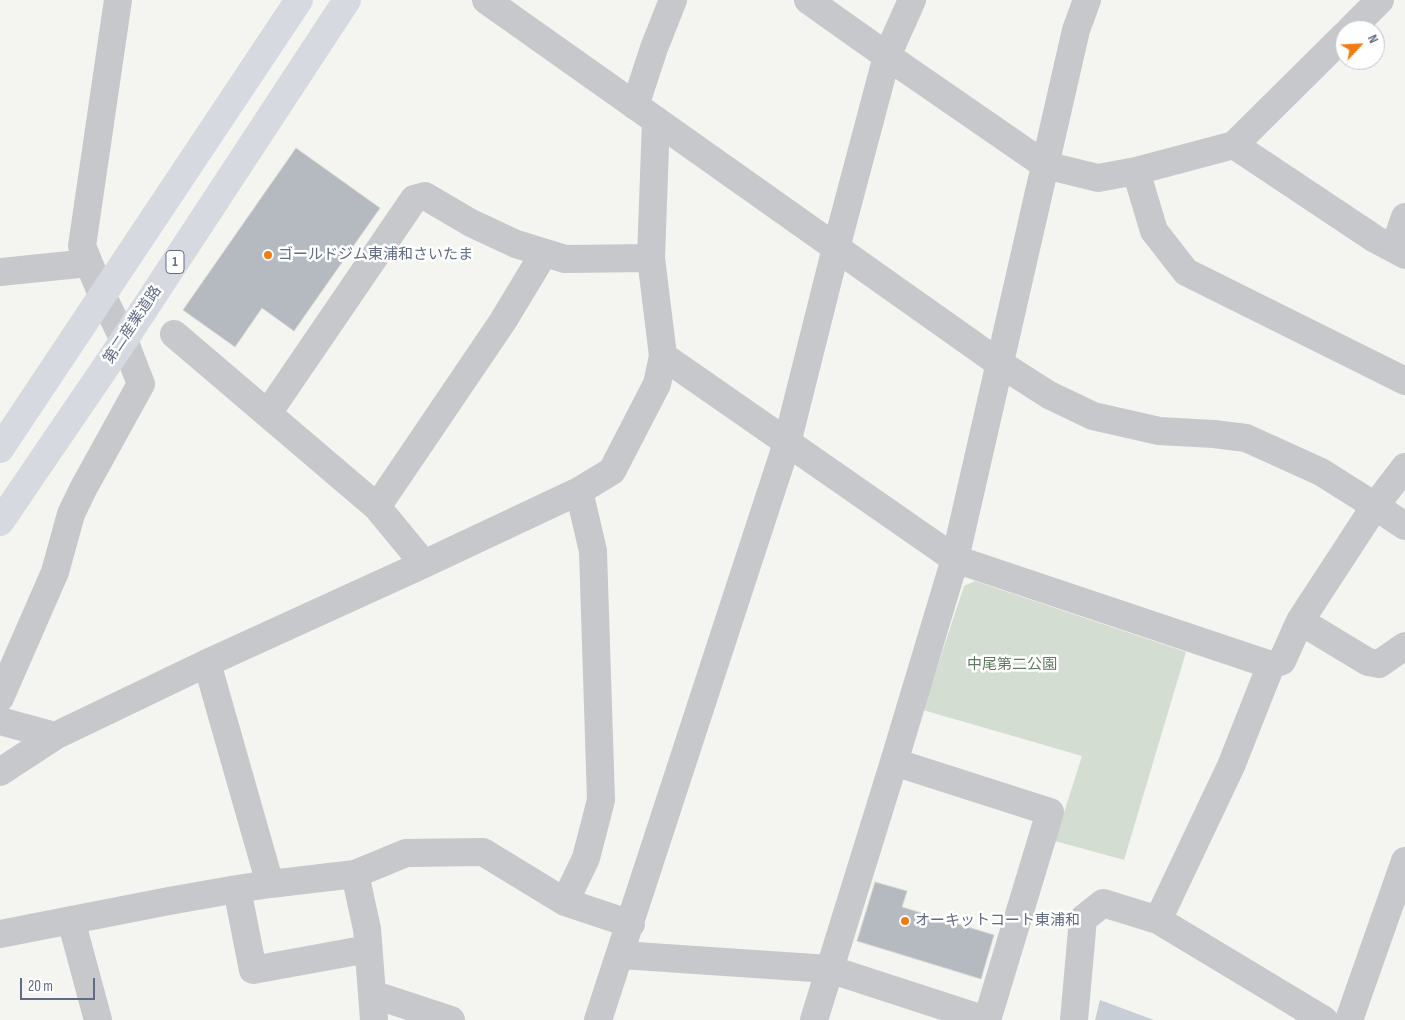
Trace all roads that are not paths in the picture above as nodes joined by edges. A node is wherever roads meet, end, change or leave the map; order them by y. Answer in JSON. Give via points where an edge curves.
{"nodes":[{"id":1,"x":118,"y":0,"type":"edge"},
{"id":2,"x":299,"y":0,"type":"edge"},
{"id":3,"x":347,"y":0,"type":"edge"},
{"id":4,"x":486,"y":0,"type":"edge"},
{"id":5,"x":673,"y":0,"type":"edge"},
{"id":6,"x":808,"y":0,"type":"edge"},
{"id":7,"x":912,"y":0,"type":"edge"},
{"id":8,"x":1087,"y":0,"type":"edge"},
{"id":9,"x":1380,"y":0,"type":"edge"},
{"id":10,"x":1360,"y":20,"type":"edge"},
{"id":11,"x":1335,"y":45,"type":"edge"},
{"id":12,"x":887,"y":56,"type":"junction"},
{"id":13,"x":646,"y":113,"type":"junction"},
{"id":14,"x":1234,"y":145,"type":"junction"},
{"id":15,"x":1045,"y":165,"type":"junction"},
{"id":16,"x":1136,"y":170,"type":"junction"},
{"id":17,"x":1405,"y":216,"type":"edge"},
{"id":18,"x":836,"y":248,"type":"junction"},
{"id":19,"x":1400,"y":252,"type":"edge"},
{"id":20,"x":544,"y":253,"type":"junction"},
{"id":21,"x":651,"y":258,"type":"junction"},
{"id":22,"x":89,"y":263,"type":"junction"},
{"id":23,"x":0,"y":272,"type":"edge"},
{"id":24,"x":102,"y":295,"type":"junction"},
{"id":25,"x":174,"y":334,"type":"dead end"},
{"id":26,"x":124,"y":340,"type":"junction"},
{"id":27,"x":663,"y":356,"type":"junction"},
{"id":28,"x":999,"y":364,"type":"junction"},
{"id":29,"x":1405,"y":381,"type":"edge"},
{"id":30,"x":268,"y":413,"type":"junction"},
{"id":31,"x":787,"y":443,"type":"junction"},
{"id":32,"x":0,"y":449,"type":"edge"},
{"id":33,"x":1405,"y":467,"type":"edge"},
{"id":34,"x":579,"y":491,"type":"junction"},
{"id":35,"x":1375,"y":506,"type":"junction"},
{"id":36,"x":377,"y":507,"type":"junction"},
{"id":37,"x":0,"y":522,"type":"edge"},
{"id":38,"x":1405,"y":526,"type":"edge"},
{"id":39,"x":955,"y":559,"type":"junction"},
{"id":40,"x":424,"y":564,"type":"junction"},
{"id":41,"x":1300,"y":621,"type":"junction"},
{"id":42,"x":1403,"y":651,"type":"edge"},
{"id":43,"x":207,"y":663,"type":"junction"},
{"id":44,"x":1271,"y":665,"type":"junction"},
{"id":45,"x":0,"y":698,"type":"edge"},
{"id":46,"x":0,"y":720,"type":"edge"},
{"id":47,"x":55,"y":736,"type":"junction"},
{"id":48,"x":894,"y":762,"type":"junction"},
{"id":49,"x":0,"y":772,"type":"edge"},
{"id":50,"x":1405,"y":860,"type":"edge"},
{"id":51,"x":355,"y":874,"type":"junction"},
{"id":52,"x":270,"y":884,"type":"junction"},
{"id":53,"x":237,"y":889,"type":"junction"},
{"id":54,"x":565,"y":902,"type":"junction"},
{"id":55,"x":71,"y":920,"type":"junction"},
{"id":56,"x":1158,"y":920,"type":"junction"},
{"id":57,"x":631,"y":924,"type":"junction"},
{"id":58,"x":0,"y":934,"type":"edge"},
{"id":59,"x":368,"y":949,"type":"junction"},
{"id":60,"x":621,"y":955,"type":"junction"},
{"id":61,"x":830,"y":969,"type":"junction"},
{"id":62,"x":373,"y":1007,"type":"edge"},
{"id":63,"x":98,"y":1020,"type":"edge"},
{"id":64,"x":451,"y":1020,"type":"edge"},
{"id":65,"x":598,"y":1020,"type":"edge"},
{"id":66,"x":814,"y":1020,"type":"edge"},
{"id":67,"x":987,"y":1020,"type":"edge"},
{"id":68,"x":1074,"y":1020,"type":"edge"},
{"id":69,"x":1324,"y":1020,"type":"edge"},
{"id":70,"x":1349,"y":1020,"type":"edge"}],
"edges":[{"from":1,"to":22,"type":"street","via":[[82,246]]},
{"from":2,"to":24,"type":"main road"},
{"from":3,"to":26,"type":"main road","name":"第二産業道路","number":"1"},
{"from":4,"to":13,"type":"street"},
{"from":5,"to":13,"type":"street","via":[[654,48]]},
{"from":6,"to":12,"type":"street"},
{"from":7,"to":12,"type":"street"},
{"from":8,"to":15,"type":"street","via":[[1076,30]]},
{"from":9,"to":10,"type":"street"},
{"from":11,"to":14,"type":"street"},
{"from":12,"to":15,"type":"street"},
{"from":12,"to":18,"type":"street"},
{"from":13,"to":18,"type":"street"},
{"from":13,"to":21,"type":"street"},
{"from":14,"to":16,"type":"street"},
{"from":14,"to":19,"type":"street","via":[[1375,239]]},
{"from":15,"to":16,"type":"street","via":[[1098,178]]},
{"from":15,"to":28,"type":"street"},
{"from":16,"to":29,"type":"street","via":[[1154,231],[1186,272]]},
{"from":17,"to":19,"type":"street"},
{"from":18,"to":28,"type":"street"},
{"from":18,"to":31,"type":"street"},
{"from":20,"to":21,"type":"street","via":[[564,260]]},
{"from":20,"to":30,"type":"street","via":[[471,223],[425,196],[414,199]]},
{"from":20,"to":36,"type":"street","via":[[503,321]]},
{"from":21,"to":27,"type":"street"},
{"from":22,"to":23,"type":"street"},
{"from":22,"to":24,"type":"street"},
{"from":24,"to":26,"type":"street"},
{"from":24,"to":32,"type":"main road"},
{"from":25,"to":30,"type":"street"},
{"from":26,"to":37,"type":"main road","name":"第二産業道路","number":"1"},
{"from":26,"to":45,"type":"street","via":[[141,384],[71,514],[55,572]]},
{"from":27,"to":31,"type":"street"},
{"from":27,"to":34,"type":"street","via":[[657,384],[612,471]]},
{"from":28,"to":35,"type":"street","via":[[1049,395],[1093,416],[1160,431],[1246,438],[1321,472]]},
{"from":28,"to":39,"type":"street"},
{"from":30,"to":36,"type":"street"},
{"from":31,"to":39,"type":"street"},
{"from":31,"to":57,"type":"street"},
{"from":33,"to":35,"type":"street"},
{"from":34,"to":40,"type":"street"},
{"from":34,"to":54,"type":"street","via":[[593,551],[601,800],[586,858]]},
{"from":35,"to":38,"type":"street"},
{"from":35,"to":41,"type":"street"},
{"from":36,"to":40,"type":"street"},
{"from":39,"to":44,"type":"street"},
{"from":39,"to":48,"type":"street"},
{"from":40,"to":43,"type":"street"},
{"from":41,"to":42,"type":"street","via":[[1368,662],[1378,664]]},
{"from":41,"to":44,"type":"street","via":[[1282,661]]},
{"from":43,"to":47,"type":"street"},
{"from":43,"to":52,"type":"street"},
{"from":44,"to":56,"type":"street","via":[[1231,766]]},
{"from":46,"to":47,"type":"street"},
{"from":47,"to":49,"type":"street"},
{"from":48,"to":61,"type":"street"},
{"from":48,"to":67,"type":"street","via":[[1050,812]]},
{"from":50,"to":70,"type":"street"},
{"from":51,"to":52,"type":"street"},
{"from":51,"to":54,"type":"street","via":[[406,853],[483,852]]},
{"from":51,"to":59,"type":"street"},
{"from":52,"to":53,"type":"street"},
{"from":53,"to":55,"type":"street"},
{"from":53,"to":59,"type":"street","via":[[253,970]]},
{"from":54,"to":57,"type":"street"},
{"from":55,"to":58,"type":"street"},
{"from":55,"to":63,"type":"street"},
{"from":56,"to":68,"type":"street","via":[[1103,903],[1083,919]]},
{"from":56,"to":69,"type":"street"},
{"from":57,"to":60,"type":"street"},
{"from":59,"to":62,"type":"street"},
{"from":60,"to":61,"type":"street"},
{"from":60,"to":65,"type":"street"},
{"from":61,"to":66,"type":"street"},
{"from":61,"to":67,"type":"street"},
{"from":62,"to":64,"type":"street"}]}
